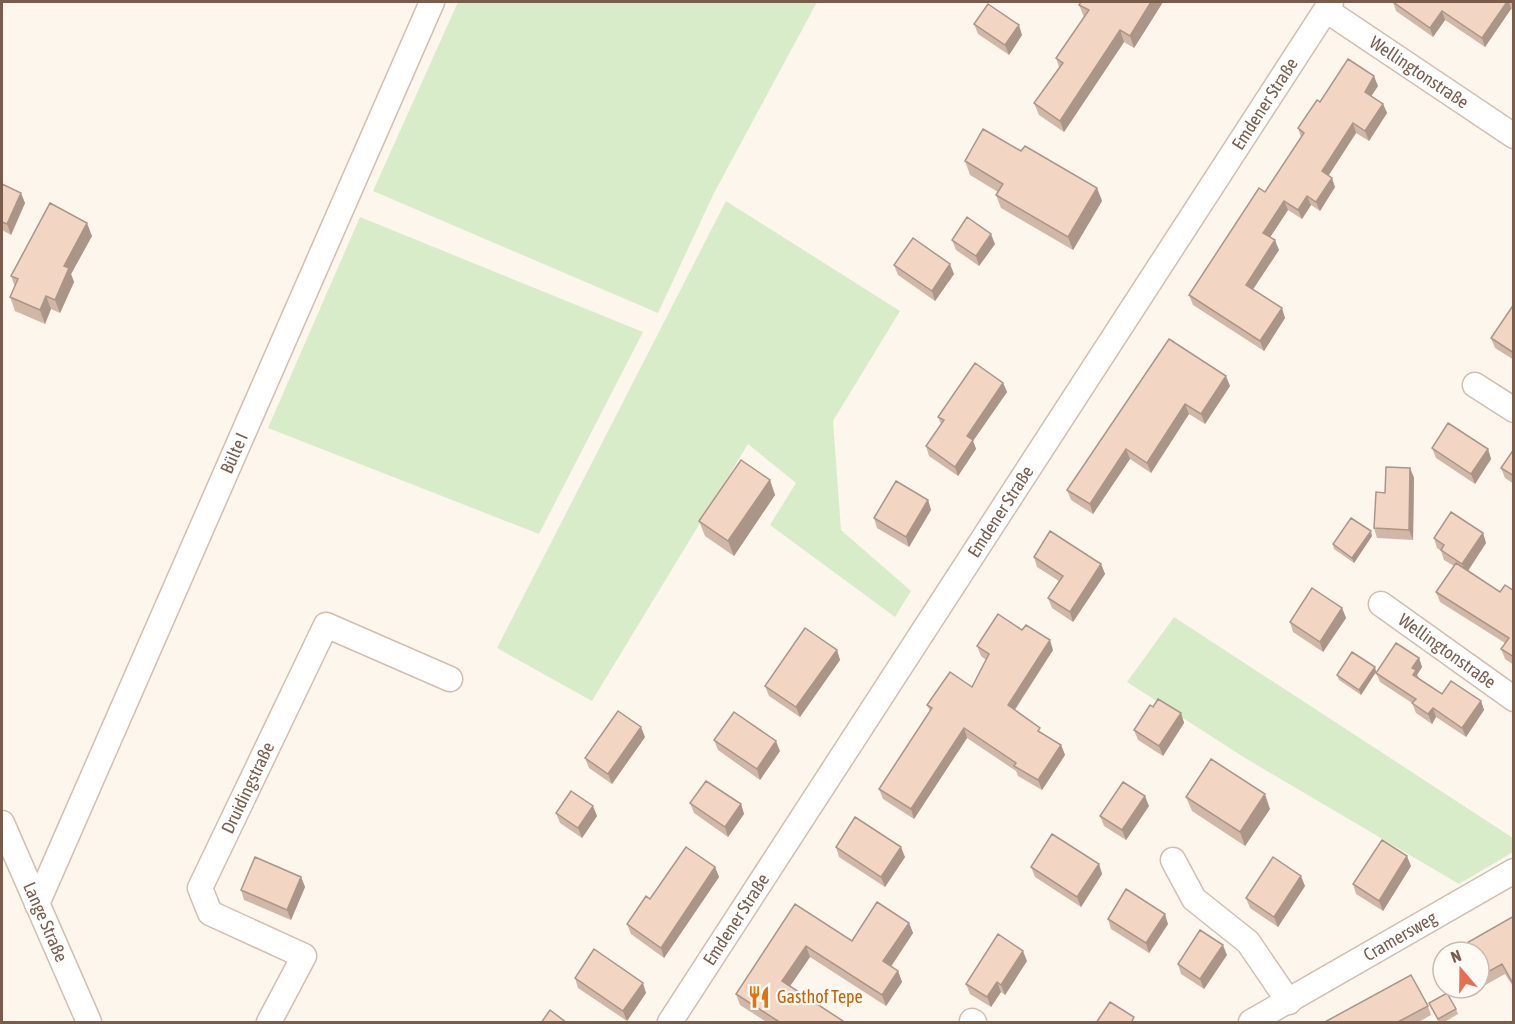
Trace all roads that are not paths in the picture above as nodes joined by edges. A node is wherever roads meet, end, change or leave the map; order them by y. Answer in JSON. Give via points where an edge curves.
{"nodes":[{"id":1,"x":432,"y":2,"type":"edge"},
{"id":2,"x":1329,"y":6,"type":"edge"},
{"id":3,"x":1514,"y":136,"type":"edge"},
{"id":4,"x":1475,"y":385,"type":"dead end"},
{"id":5,"x":1514,"y":410,"type":"edge"},
{"id":6,"x":1381,"y":604,"type":"dead end"},
{"id":7,"x":450,"y":679,"type":"dead end"},
{"id":8,"x":1514,"y":699,"type":"edge"},
{"id":9,"x":2,"y":823,"type":"edge"},
{"id":10,"x":1173,"y":860,"type":"dead end"},
{"id":11,"x":1514,"y":871,"type":"edge"},
{"id":12,"x":37,"y":904,"type":"junction"},
{"id":13,"x":1289,"y":1002,"type":"junction"},
{"id":14,"x":89,"y":1023,"type":"edge"},
{"id":15,"x":269,"y":1023,"type":"edge"},
{"id":16,"x":670,"y":1023,"type":"edge"},
{"id":17,"x":1251,"y":1023,"type":"edge"}],
"edges":[{"from":1,"to":12,"type":"street","name":"Bülte I"},
{"from":2,"to":3,"type":"street","name":"Wellingtonstraße"},
{"from":2,"to":16,"type":"street","name":"Emdener Straße"},
{"from":4,"to":5,"type":"street"},
{"from":6,"to":8,"type":"street","name":"Wellingtonstraße"},
{"from":7,"to":15,"type":"street","name":"Druidingstraße","via":[[326,625],[200,888],[210,913],[304,956]]},
{"from":9,"to":12,"type":"street","name":"Lange Straße"},
{"from":10,"to":13,"type":"street","via":[[1194,899],[1248,942]]},
{"from":11,"to":13,"type":"street","name":"Cramersweg"},
{"from":12,"to":14,"type":"street","name":"Lange Straße"},
{"from":13,"to":17,"type":"street","name":"Cramersweg"}]}
